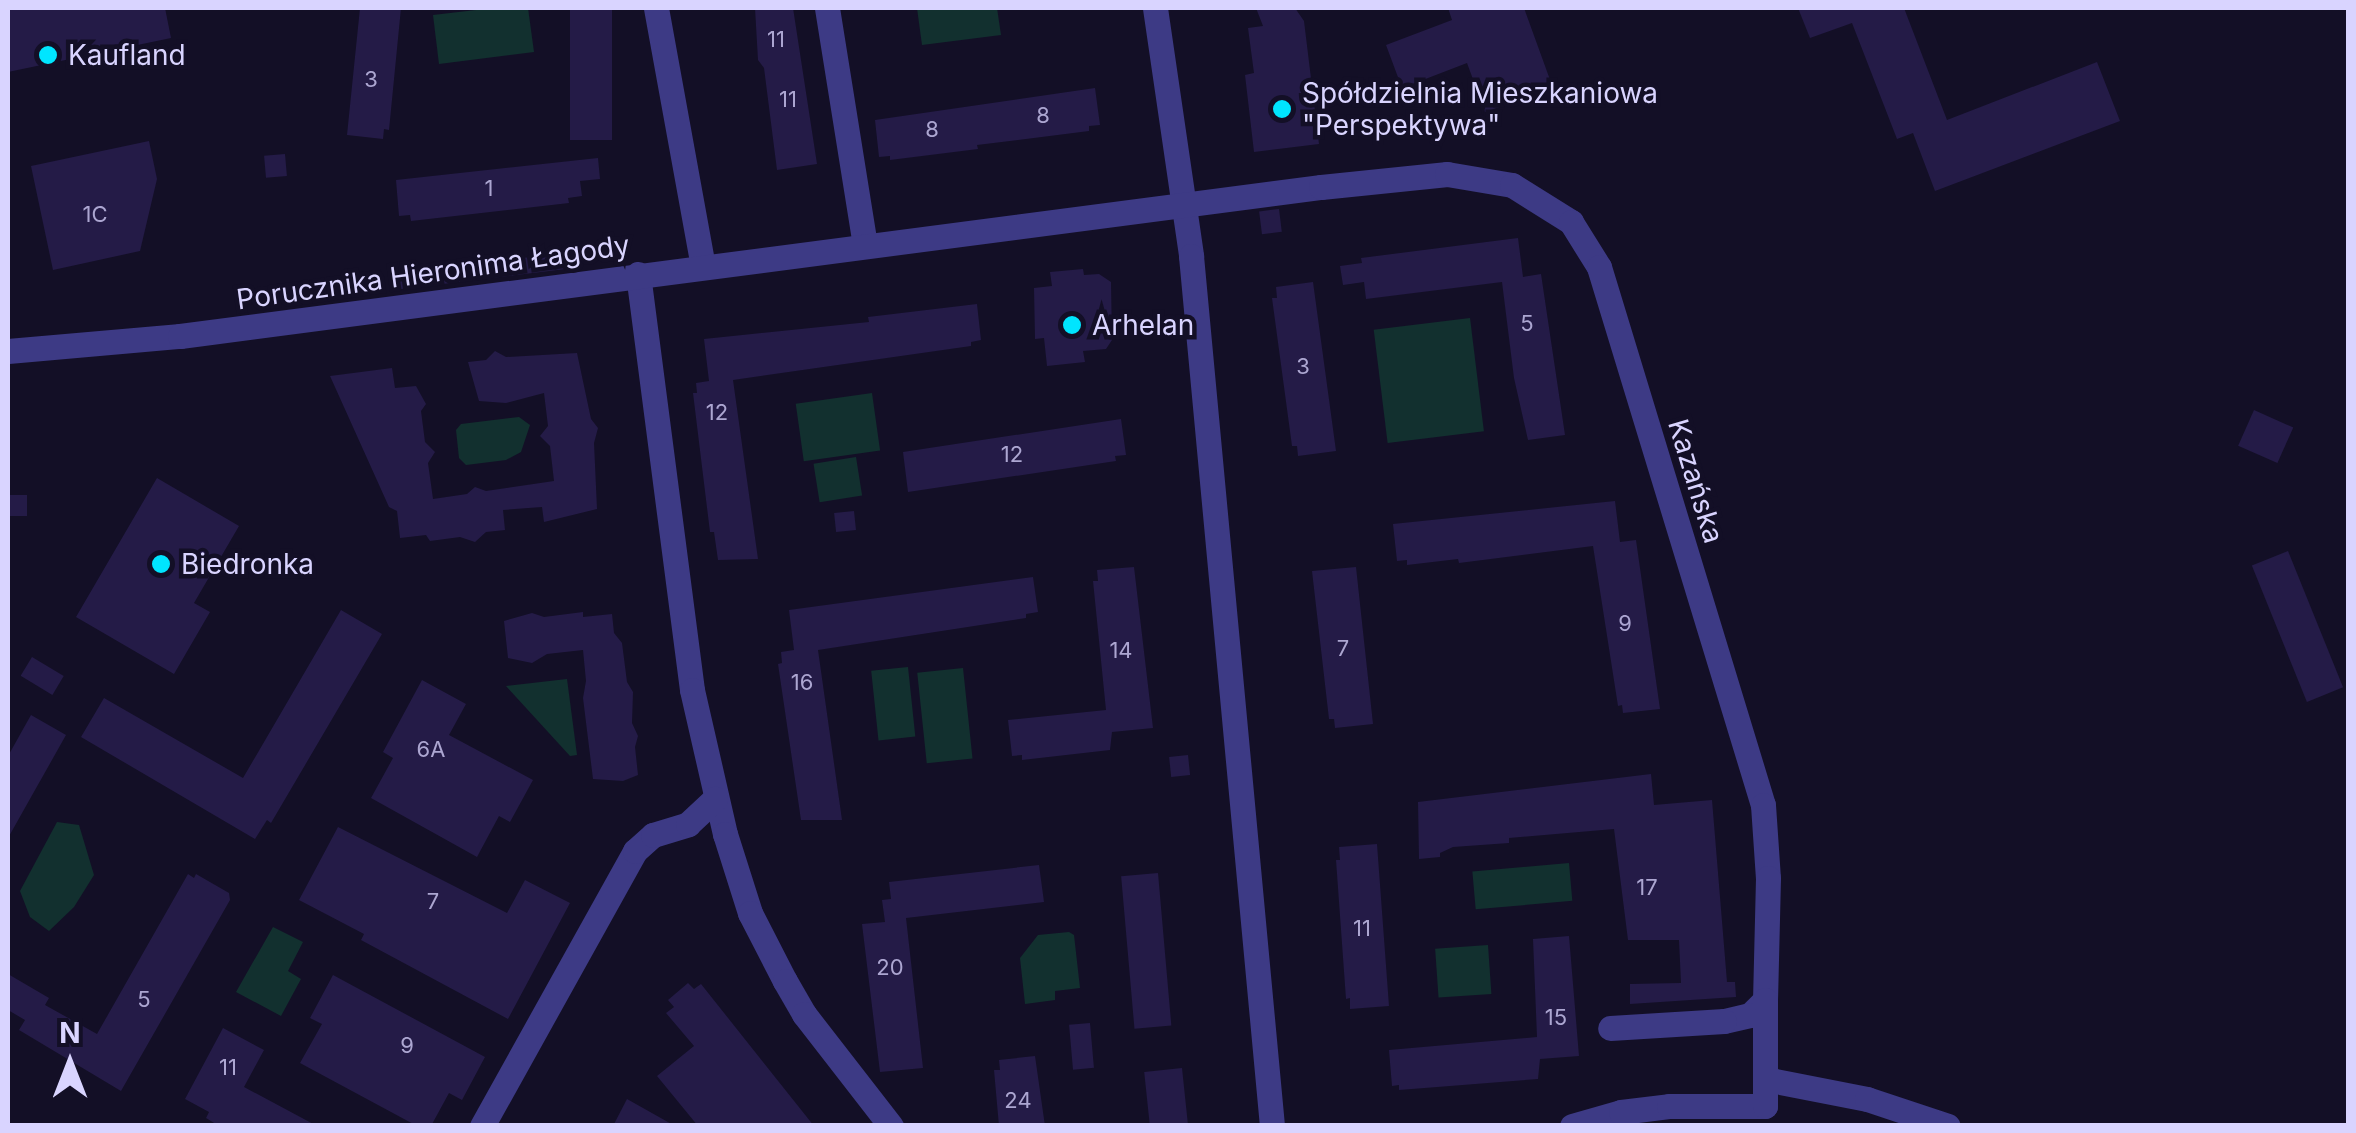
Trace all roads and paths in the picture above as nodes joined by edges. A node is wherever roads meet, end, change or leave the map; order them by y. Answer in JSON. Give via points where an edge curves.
{"nodes":[{"id":1,"x":656,"y":8,"type":"edge"},
{"id":2,"x":826,"y":8,"type":"edge"},
{"id":3,"x":1155,"y":8,"type":"edge"},
{"id":4,"x":1184,"y":207,"type":"junction"},
{"id":5,"x":865,"y":245,"type":"junction"},
{"id":6,"x":703,"y":266,"type":"junction"},
{"id":7,"x":638,"y":274,"type":"junction"},
{"id":8,"x":8,"y":351,"type":"edge"},
{"id":9,"x":715,"y":799,"type":"junction"},
{"id":10,"x":688,"y":824,"type":"junction"},
{"id":11,"x":725,"y":834,"type":"junction"},
{"id":12,"x":1765,"y":1000,"type":"junction"},
{"id":13,"x":1610,"y":1028,"type":"dead end"},
{"id":14,"x":1765,"y":1078,"type":"junction"},
{"id":15,"x":482,"y":1126,"type":"edge"},
{"id":16,"x":891,"y":1126,"type":"edge"},
{"id":17,"x":1272,"y":1126,"type":"edge"},
{"id":18,"x":1572,"y":1126,"type":"edge"},
{"id":19,"x":1948,"y":1126,"type":"edge"}],
"edges":[{"from":1,"to":6,"type":"street"},
{"from":2,"to":5,"type":"street"},
{"from":3,"to":4,"type":"street"},
{"from":4,"to":5,"type":"street","name":"Porucznika Hieronima Łagody"},
{"from":4,"to":12,"type":"street","name":"Kazańska","via":[[1471,175],[1532,194],[1582,236],[1606,288],[1763,805]]},
{"from":4,"to":17,"type":"street"},
{"from":5,"to":6,"type":"street","name":"Porucznika Hieronima Łagody"},
{"from":6,"to":7,"type":"street","name":"Porucznika Hieronima Łagody"},
{"from":7,"to":8,"type":"street","name":"Porucznika Hieronima Łagody","via":[[180,336]]},
{"from":7,"to":9,"type":"street","via":[[692,690]]},
{"from":9,"to":10,"type":"street"},
{"from":9,"to":11,"type":"street"},
{"from":10,"to":11,"type":"street"},
{"from":10,"to":15,"type":"street","via":[[653,835],[635,851]]},
{"from":11,"to":16,"type":"street","via":[[750,913],[785,981]]},
{"from":12,"to":13,"type":"street","via":[[1750,1015],[1724,1021]]},
{"from":12,"to":14,"type":"street","name":"Kazańska"},
{"from":14,"to":18,"type":"street","name":"Kazańska","via":[[1765,1106],[1668,1106]]},
{"from":14,"to":19,"type":"street","via":[[1867,1098]]}]}
